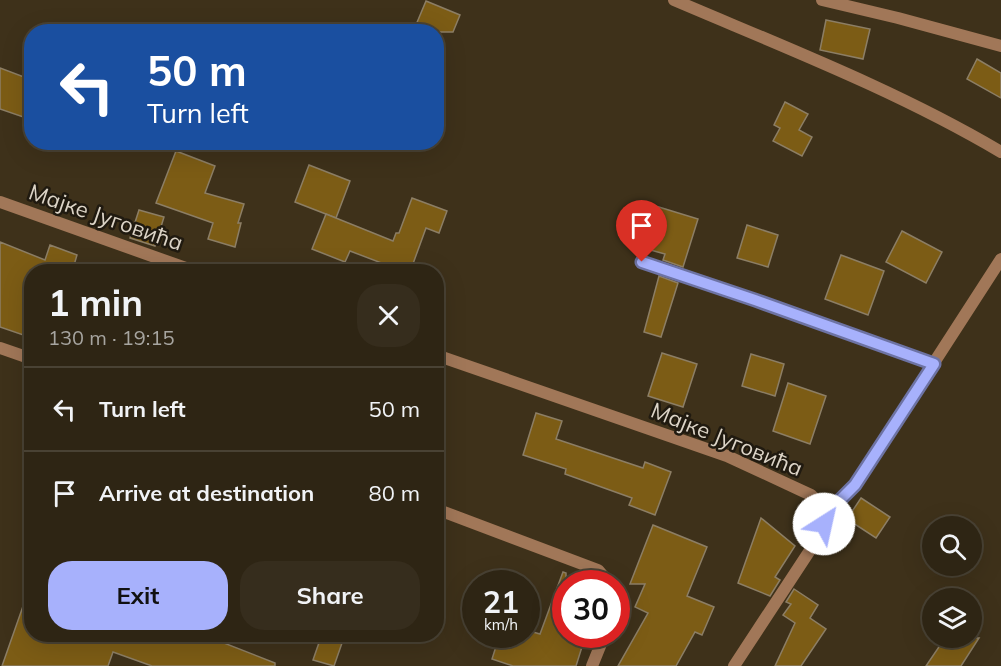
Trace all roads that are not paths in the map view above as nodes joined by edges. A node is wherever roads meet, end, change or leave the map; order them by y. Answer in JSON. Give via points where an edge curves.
{"nodes":[{"id":1,"x":675,"y":0,"type":"edge"},
{"id":2,"x":822,"y":0,"type":"edge"},
{"id":3,"x":1001,"y":46,"type":"edge"},
{"id":4,"x":1001,"y":152,"type":"edge"},
{"id":5,"x":0,"y":202,"type":"edge"},
{"id":6,"x":1001,"y":259,"type":"edge"},
{"id":7,"x":642,"y":262,"type":"dead end"},
{"id":8,"x":174,"y":264,"type":"edge"},
{"id":9,"x":0,"y":348,"type":"edge"},
{"id":10,"x":24,"y":356,"type":"edge"},
{"id":11,"x":444,"y":358,"type":"edge"},
{"id":12,"x":934,"y":364,"type":"junction"},
{"id":13,"x":444,"y":512,"type":"edge"},
{"id":14,"x":825,"y":515,"type":"junction"},
{"id":15,"x":598,"y":570,"type":"edge"},
{"id":16,"x":599,"y":648,"type":"edge"},
{"id":17,"x":592,"y":666,"type":"edge"},
{"id":18,"x":734,"y":666,"type":"edge"}],
"edges":[{"from":1,"to":4,"type":"street","via":[[925,110]]},
{"from":2,"to":3,"type":"street"},
{"from":5,"to":8,"type":"street","name":"Мајке Југовића"},
{"from":6,"to":12,"type":"street"},
{"from":7,"to":12,"type":"street"},
{"from":9,"to":10,"type":"street"},
{"from":11,"to":14,"type":"street","name":"Мајке Југовића","via":[[727,456],[811,495],[822,505]]},
{"from":12,"to":14,"type":"street","via":[[855,485]]},
{"from":13,"to":15,"type":"street"},
{"from":14,"to":18,"type":"street","via":[[811,551]]},
{"from":16,"to":17,"type":"street"}]}
